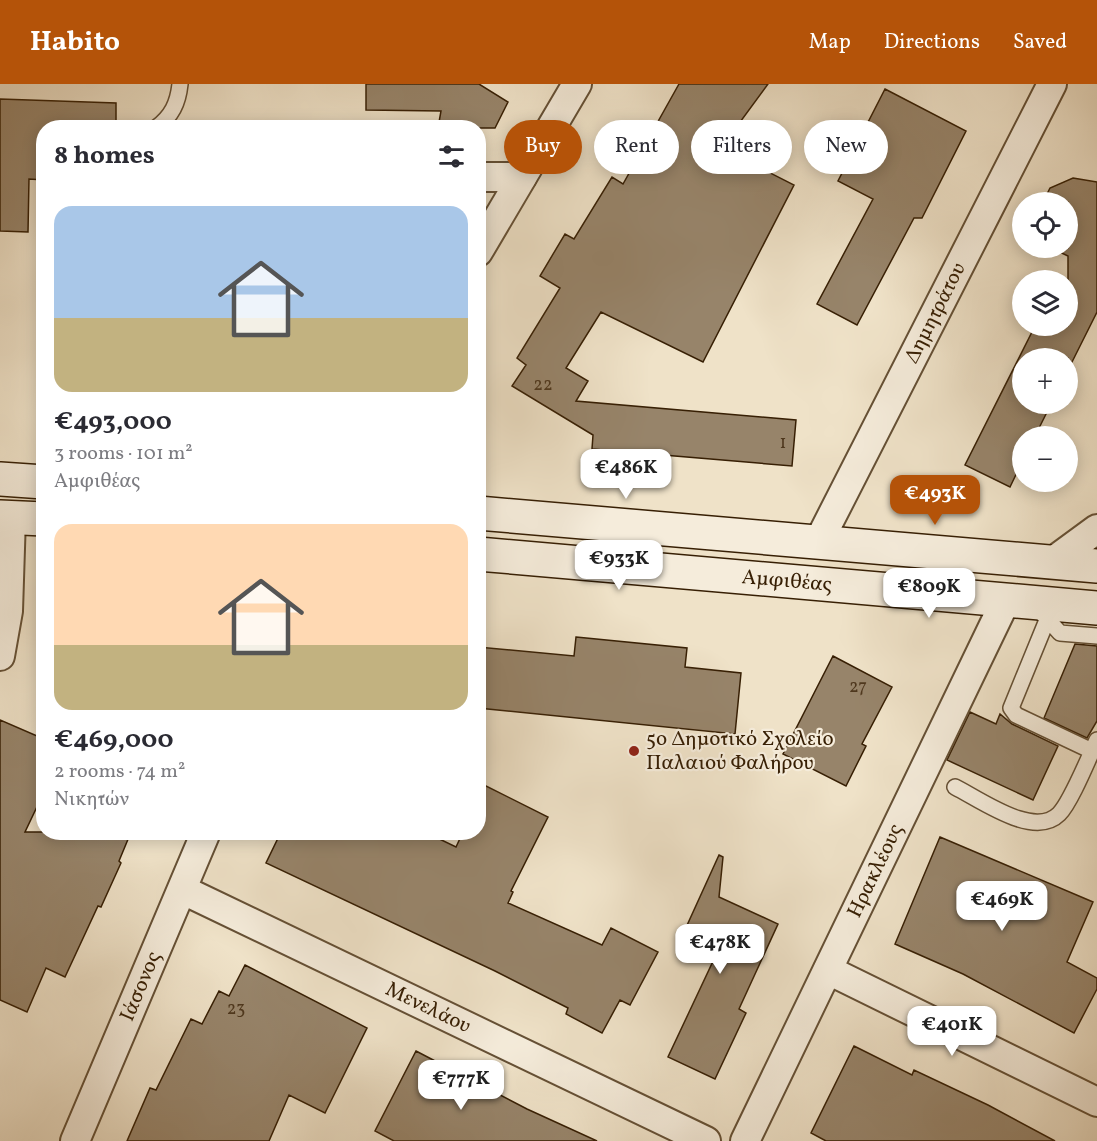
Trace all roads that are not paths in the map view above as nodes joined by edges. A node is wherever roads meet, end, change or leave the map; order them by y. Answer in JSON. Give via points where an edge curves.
{"nodes":[{"id":1,"x":180,"y":84,"type":"edge"},
{"id":2,"x":577,"y":84,"type":"edge"},
{"id":3,"x":1052,"y":84,"type":"edge"},
{"id":4,"x":167,"y":120,"type":"edge"},
{"id":5,"x":486,"y":177,"type":"edge"},
{"id":6,"x":522,"y":177,"type":"junction"},
{"id":7,"x":486,"y":238,"type":"edge"},
{"id":8,"x":0,"y":479,"type":"edge"},
{"id":9,"x":36,"y":481,"type":"edge"},
{"id":10,"x":486,"y":514,"type":"edge"},
{"id":11,"x":6,"y":517,"type":"edge"},
{"id":12,"x":36,"y":519,"type":"edge"},
{"id":13,"x":1097,"y":529,"type":"edge"},
{"id":14,"x":819,"y":541,"type":"junction"},
{"id":15,"x":486,"y":555,"type":"edge"},
{"id":16,"x":1052,"y":562,"type":"junction"},
{"id":17,"x":1097,"y":566,"type":"edge"},
{"id":18,"x":1029,"y":608,"type":"junction"},
{"id":19,"x":1097,"y":608,"type":"edge"},
{"id":20,"x":1097,"y":636,"type":"edge"},
{"id":21,"x":0,"y":656,"type":"edge"},
{"id":22,"x":1094,"y":746,"type":"edge"},
{"id":23,"x":955,"y":787,"type":"dead end"},
{"id":24,"x":203,"y":840,"type":"edge"},
{"id":25,"x":183,"y":890,"type":"junction"},
{"id":26,"x":828,"y":970,"type":"junction"},
{"id":27,"x":1097,"y":1102,"type":"edge"},
{"id":28,"x":75,"y":1141,"type":"edge"},
{"id":29,"x":706,"y":1141,"type":"edge"},
{"id":30,"x":745,"y":1141,"type":"edge"}],
"edges":[{"from":1,"to":4,"type":"lane","via":[[178,100]]},
{"from":2,"to":6,"type":"street"},
{"from":3,"to":14,"type":"street","name":"Δημητράτου"},
{"from":5,"to":6,"type":"street"},
{"from":6,"to":7,"type":"street"},
{"from":8,"to":9,"type":"main road"},
{"from":10,"to":14,"type":"main road","name":"Αμφιθέας"},
{"from":11,"to":12,"type":"main road"},
{"from":11,"to":21,"type":"street","via":[[8,611]]},
{"from":13,"to":16,"type":"street"},
{"from":14,"to":16,"type":"main road","name":"Αμφιθέας"},
{"from":15,"to":18,"type":"main road","name":"Αμφιθέας"},
{"from":16,"to":17,"type":"main road","name":"Αμφιθέας"},
{"from":18,"to":19,"type":"main road","name":"Αμφιθέας"},
{"from":18,"to":20,"type":"lane","via":[[1060,633]]},
{"from":18,"to":22,"type":"lane","via":[[1011,708],[1016,715]]},
{"from":18,"to":26,"type":"street","name":"Ηρακλέους"},
{"from":22,"to":23,"type":"lane","via":[[1060,813],[1047,822],[1025,822]]},
{"from":24,"to":25,"type":"street","name":"Ιάσονος"},
{"from":25,"to":28,"type":"street","name":"Ιάσονος"},
{"from":25,"to":29,"type":"street","name":"Μενελάου"},
{"from":26,"to":27,"type":"street"},
{"from":26,"to":30,"type":"street","name":"Ηρακλέους"}]}
